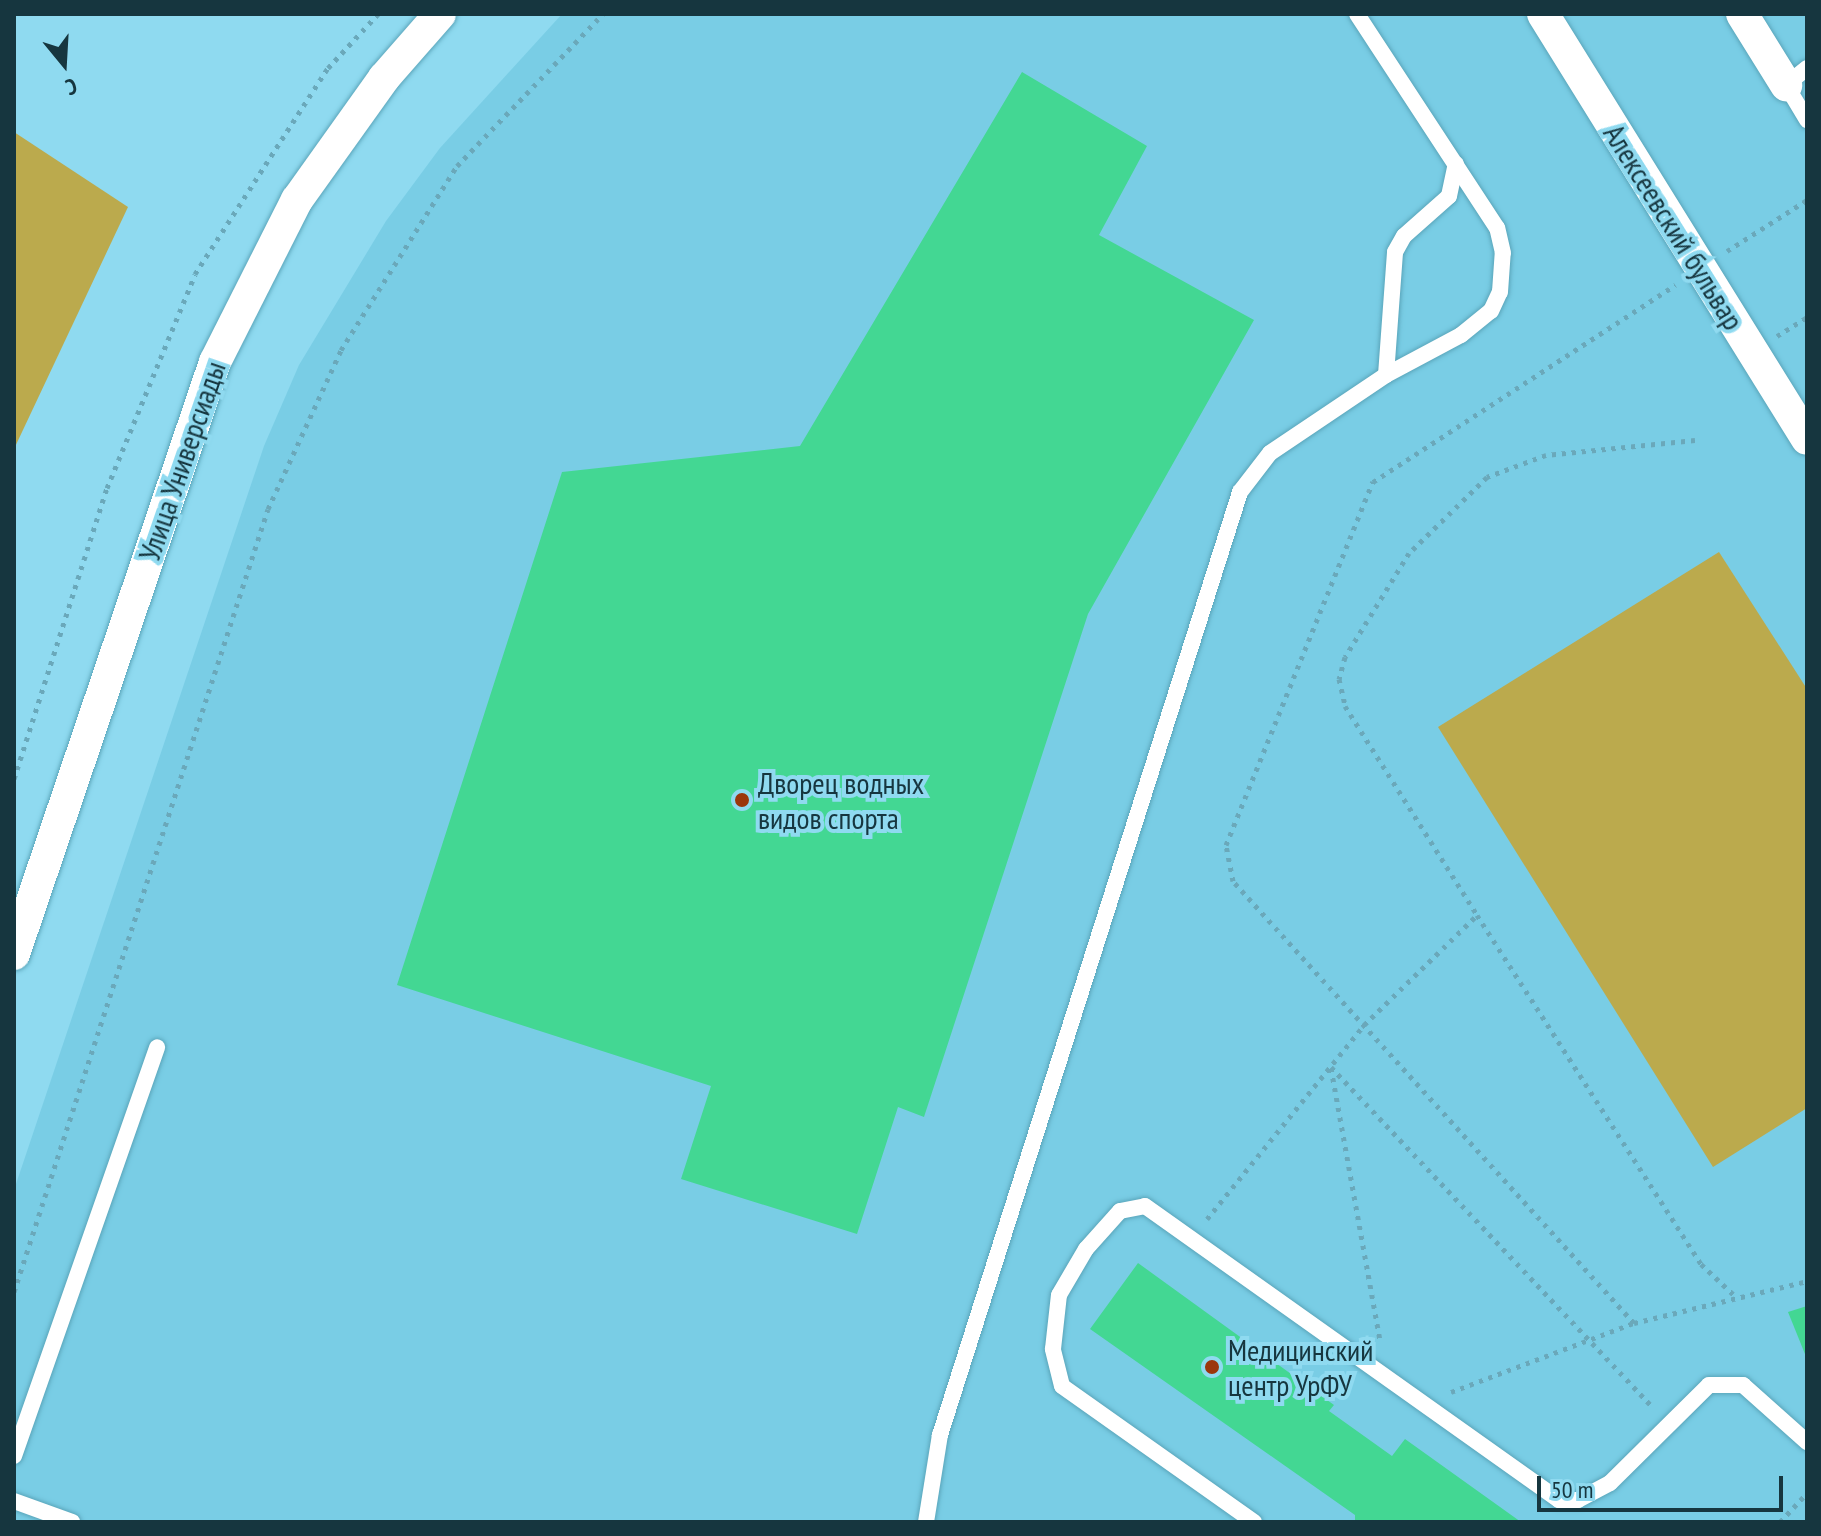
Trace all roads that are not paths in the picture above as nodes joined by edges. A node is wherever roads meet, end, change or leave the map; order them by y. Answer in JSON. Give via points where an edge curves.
{"nodes":[{"id":1,"x":440,"y":14,"type":"edge"},
{"id":2,"x":1357,"y":14,"type":"edge"},
{"id":3,"x":1543,"y":14,"type":"edge"},
{"id":4,"x":1742,"y":14,"type":"edge"},
{"id":5,"x":1797,"y":76,"type":"edge"},
{"id":6,"x":1807,"y":120,"type":"edge"},
{"id":7,"x":1456,"y":164,"type":"junction"},
{"id":8,"x":1386,"y":375,"type":"junction"},
{"id":9,"x":1807,"y":439,"type":"edge"},
{"id":10,"x":14,"y":954,"type":"edge"},
{"id":11,"x":157,"y":1047,"type":"dead end"},
{"id":12,"x":1807,"y":1442,"type":"edge"},
{"id":13,"x":14,"y":1456,"type":"edge"},
{"id":14,"x":14,"y":1501,"type":"edge"},
{"id":15,"x":72,"y":1522,"type":"edge"},
{"id":16,"x":926,"y":1522,"type":"edge"},
{"id":17,"x":1254,"y":1522,"type":"edge"}],
"edges":[{"from":1,"to":10,"type":"street","name":"Улица Универсиады","via":[[384,78],[297,200],[215,362]]},
{"from":2,"to":7,"type":"lane"},
{"from":3,"to":9,"type":"street","name":"Алексеевский бульвар"},
{"from":4,"to":5,"type":"street"},
{"from":5,"to":6,"type":"lane"},
{"from":7,"to":8,"type":"lane","via":[[1449,196],[1404,236],[1395,252]]},
{"from":7,"to":8,"type":"lane","via":[[1497,228],[1503,253],[1500,292],[1491,311],[1461,335]]},
{"from":8,"to":16,"type":"lane","via":[[1270,453],[1240,492],[940,1435]]},
{"from":11,"to":13,"type":"lane"},
{"from":12,"to":17,"type":"lane","via":[[1743,1385],[1709,1385],[1610,1483],[1578,1500],[1559,1500],[1145,1206],[1120,1211],[1086,1249],[1059,1295],[1053,1349],[1062,1386]]},
{"from":14,"to":15,"type":"lane"}]}
